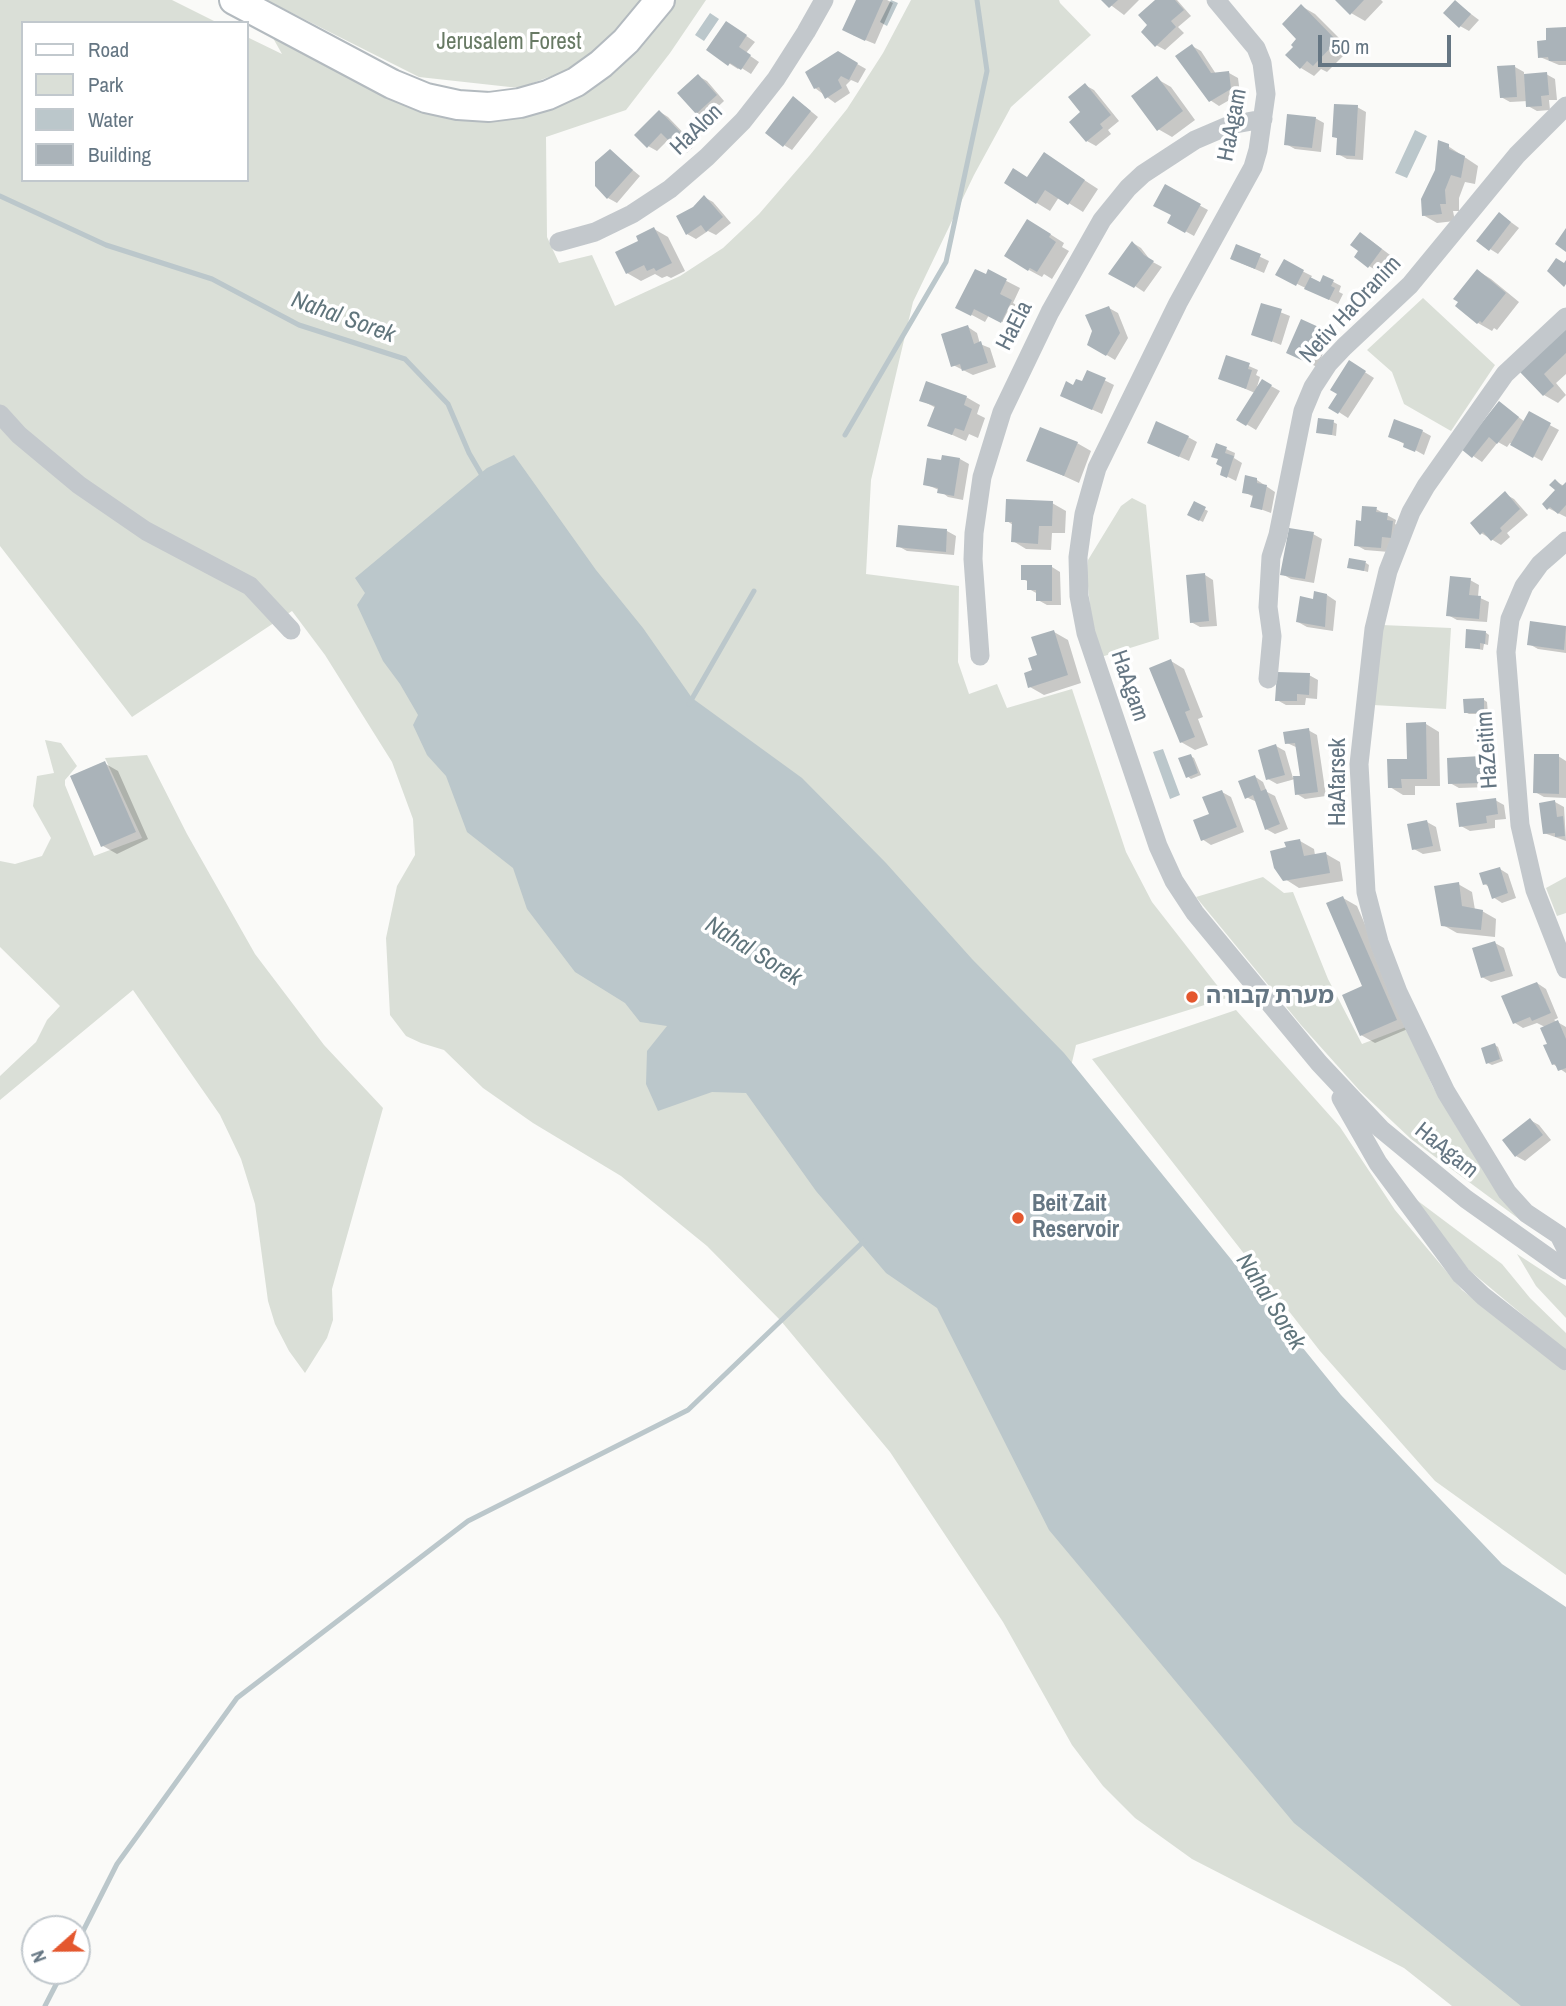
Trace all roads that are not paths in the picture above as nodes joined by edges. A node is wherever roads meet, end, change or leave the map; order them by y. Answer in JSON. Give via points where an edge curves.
{"nodes":[{"id":1,"x":234,"y":0,"type":"edge"},
{"id":2,"x":660,"y":0,"type":"edge"},
{"id":3,"x":824,"y":0,"type":"edge"},
{"id":4,"x":1216,"y":0,"type":"edge"},
{"id":5,"x":1566,"y":106,"type":"edge"},
{"id":6,"x":1263,"y":119,"type":"junction"},
{"id":7,"x":559,"y":242,"type":"dead end"},
{"id":8,"x":1566,"y":317,"type":"edge"},
{"id":9,"x":0,"y":414,"type":"edge"},
{"id":10,"x":1566,"y":541,"type":"edge"},
{"id":11,"x":291,"y":630,"type":"dead end"},
{"id":12,"x":979,"y":656,"type":"dead end"},
{"id":13,"x":1268,"y":679,"type":"dead end"},
{"id":14,"x":1566,"y":969,"type":"edge"},
{"id":15,"x":1334,"y":1081,"type":"junction"},
{"id":16,"x":1566,"y":1249,"type":"edge"},
{"id":17,"x":1566,"y":1270,"type":"edge"},
{"id":18,"x":1566,"y":1361,"type":"edge"}],
"edges":[{"from":1,"to":2,"type":"main road","via":[[392,84],[436,100],[489,107],[548,95],[576,82],[626,41]]},
{"from":3,"to":7,"type":"street","name":"HaAlon","via":[[776,79],[707,158],[632,214],[595,232]]},
{"from":4,"to":6,"type":"street","name":"HaAgam","via":[[1256,48],[1266,81]]},
{"from":5,"to":13,"type":"street","name":"Netiv HaOranim","via":[[1517,155],[1410,285],[1328,364],[1313,387],[1303,411],[1271,557]]},
{"from":6,"to":12,"type":"street","name":"HaEla","via":[[1204,135],[1143,174],[1102,220],[1049,312],[1002,412],[982,477],[973,559]]},
{"from":6,"to":15,"type":"street","name":"HaAgam","via":[[1253,167],[1178,303],[1097,468],[1080,536],[1079,596],[1091,651],[1153,835],[1174,881],[1195,913]]},
{"from":8,"to":16,"type":"street","name":"HaAfarsek","via":[[1505,374],[1411,512],[1388,571],[1374,629],[1359,764],[1366,892],[1398,992],[1446,1092],[1507,1192],[1526,1213],[1559,1235]]},
{"from":9,"to":11,"type":"street","via":[[79,485],[146,531],[250,586]]},
{"from":10,"to":14,"type":"street","name":"HaZeitim","via":[[1524,586],[1510,619],[1506,652],[1522,838],[1539,903]]},
{"from":15,"to":17,"type":"street","name":"HaAgam","via":[[1418,1161]]},
{"from":15,"to":18,"type":"street","via":[[1378,1163],[1461,1275]]}]}
